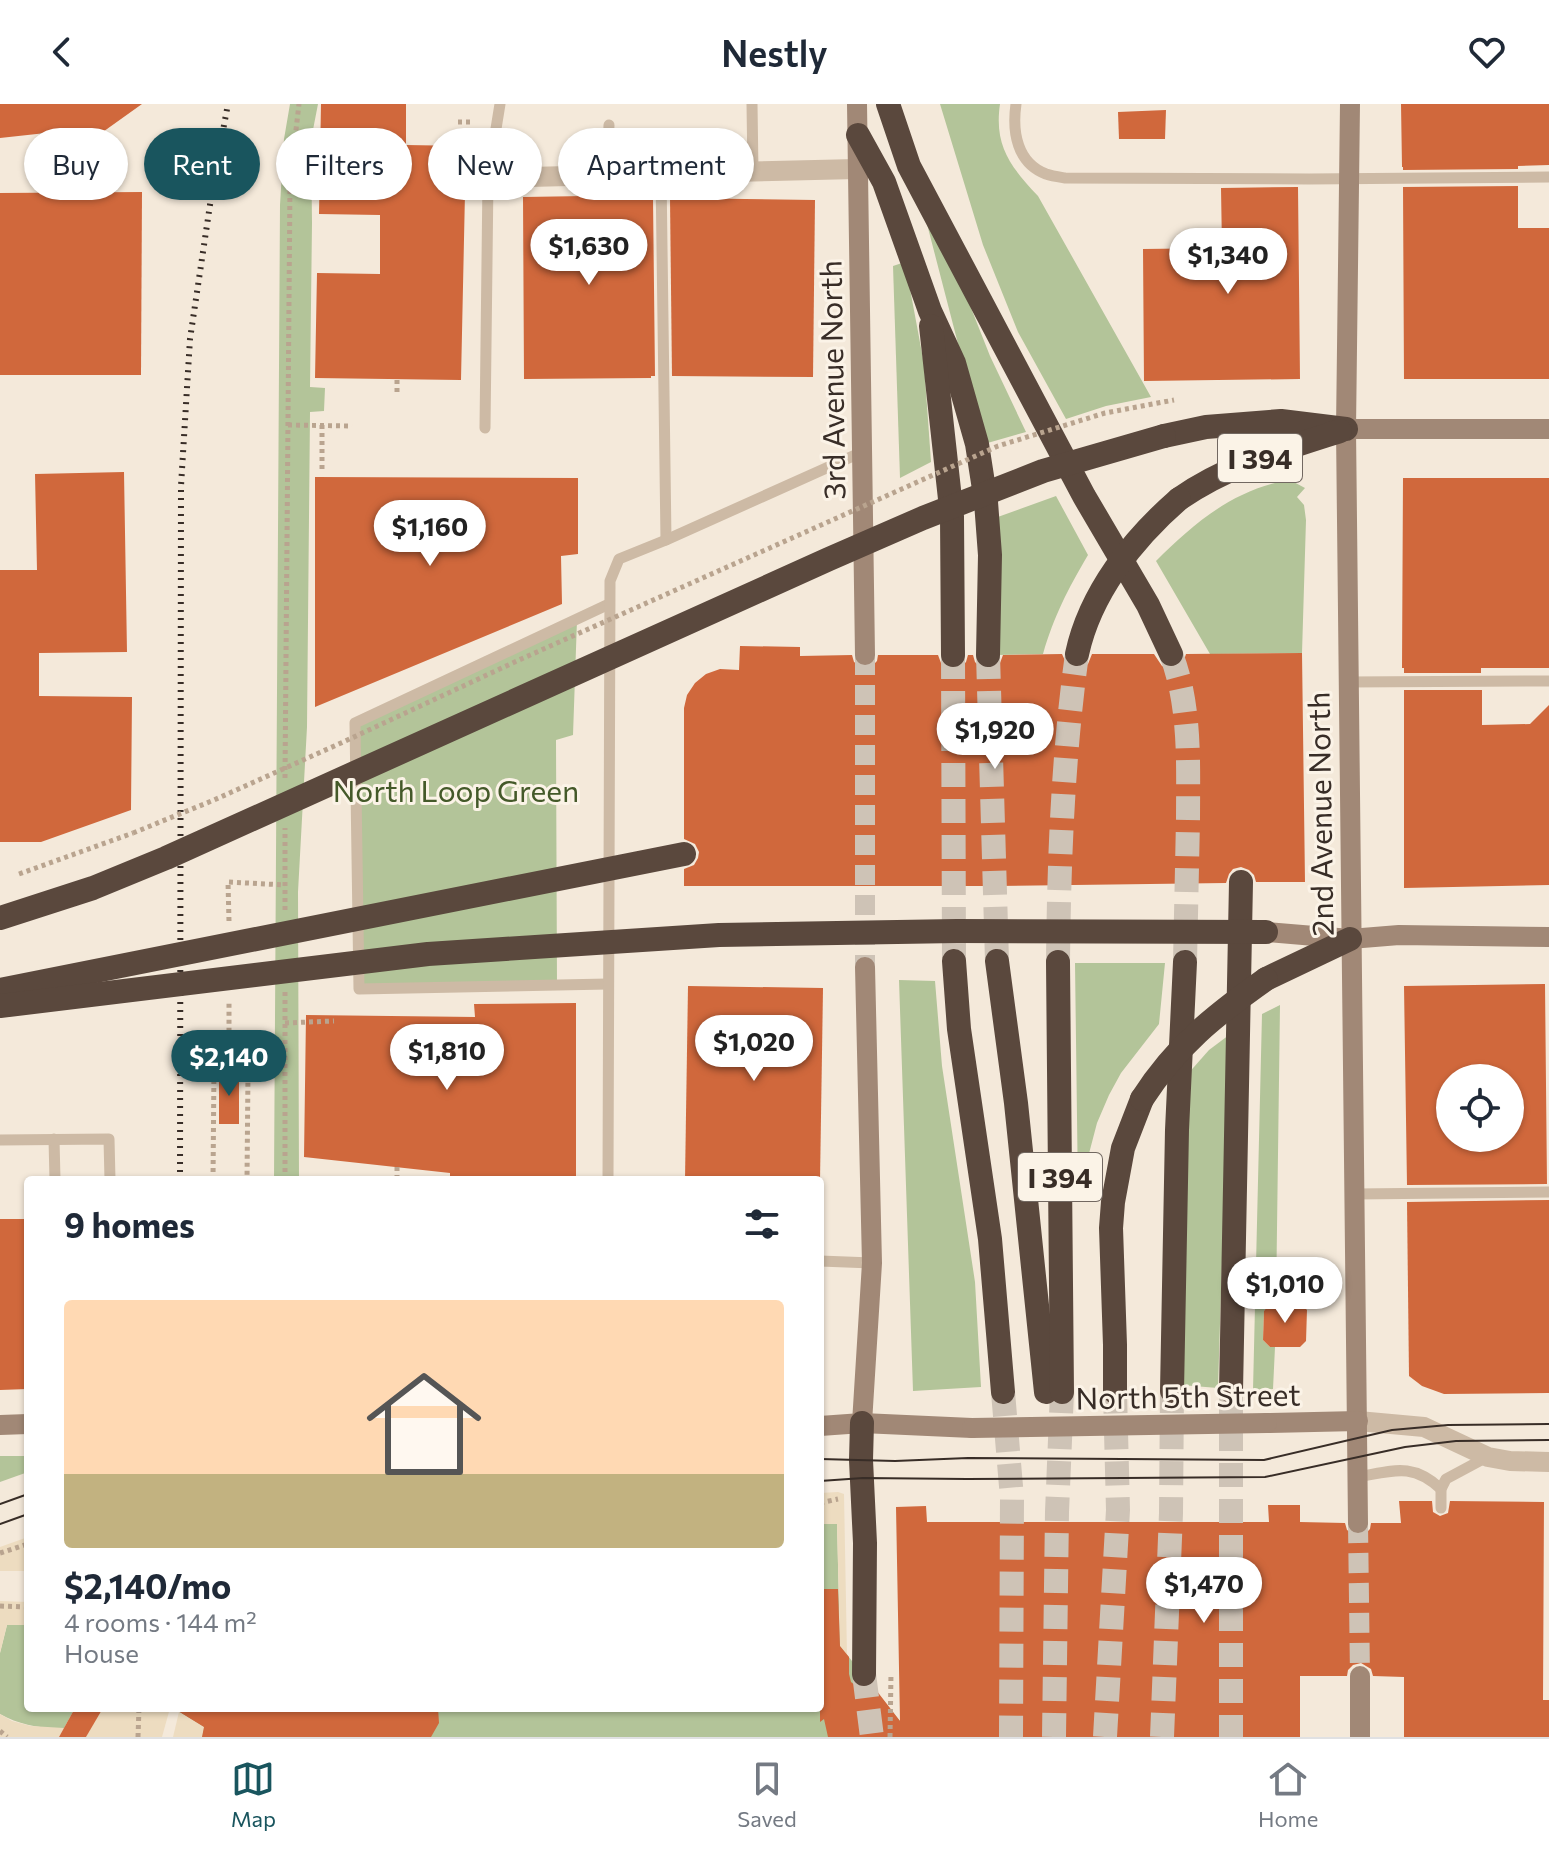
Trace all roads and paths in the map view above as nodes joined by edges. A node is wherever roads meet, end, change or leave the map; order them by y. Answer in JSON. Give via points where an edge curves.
{"nodes":[{"id":1,"x":299,"y":104,"type":"edge"},
{"id":2,"x":500,"y":104,"type":"edge"},
{"id":3,"x":752,"y":104,"type":"edge"},
{"id":4,"x":857,"y":104,"type":"edge"},
{"id":5,"x":888,"y":104,"type":"edge"},
{"id":6,"x":1016,"y":104,"type":"edge"},
{"id":7,"x":1350,"y":104,"type":"edge"},
{"id":8,"x":458,"y":122,"type":"dead end"},
{"id":9,"x":470,"y":122,"type":"dead end"},
{"id":10,"x":609,"y":125,"type":"dead end"},
{"id":11,"x":496,"y":128,"type":"edge"},
{"id":12,"x":609,"y":128,"type":"edge"},
{"id":13,"x":752,"y":128,"type":"edge"},
{"id":14,"x":858,"y":135,"type":"junction"},
{"id":15,"x":857,"y":169,"type":"junction"},
{"id":16,"x":754,"y":172,"type":"edge"},
{"id":17,"x":1549,"y":177,"type":"edge"},
{"id":18,"x":1349,"y":179,"type":"junction"},
{"id":19,"x":488,"y":200,"type":"edge"},
{"id":20,"x":661,"y":200,"type":"edge"},
{"id":21,"x":930,"y":311,"type":"junction"},
{"id":22,"x":397,"y":379,"type":"dead end"},
{"id":23,"x":397,"y":392,"type":"dead end"},
{"id":24,"x":1174,"y":400,"type":"dead end"},
{"id":25,"x":322,"y":425,"type":"junction"},
{"id":26,"x":352,"y":426,"type":"dead end"},
{"id":27,"x":485,"y":428,"type":"dead end"},
{"id":28,"x":1346,"y":429,"type":"junction"},
{"id":29,"x":1549,"y":429,"type":"edge"},
{"id":30,"x":862,"y":452,"type":"junction"},
{"id":31,"x":322,"y":473,"type":"dead end"},
{"id":32,"x":666,"y":540,"type":"junction"},
{"id":33,"x":609,"y":604,"type":"junction"},
{"id":34,"x":1077,"y":654,"type":"tunnel mouth"},
{"id":35,"x":1171,"y":654,"type":"tunnel mouth"},
{"id":36,"x":865,"y":655,"type":"tunnel mouth"},
{"id":37,"x":953,"y":655,"type":"tunnel mouth"},
{"id":38,"x":988,"y":655,"type":"tunnel mouth"},
{"id":39,"x":1549,"y":681,"type":"edge"},
{"id":40,"x":1348,"y":682,"type":"junction"},
{"id":41,"x":684,"y":854,"type":"dead end"},
{"id":42,"x":19,"y":874,"type":"dead end"},
{"id":43,"x":1241,"y":882,"type":"dead end"},
{"id":44,"x":0,"y":918,"type":"edge"},
{"id":45,"x":1266,"y":932,"type":"joint"},
{"id":46,"x":1549,"y":937,"type":"edge"},
{"id":47,"x":1350,"y":939,"type":"junction"},
{"id":48,"x":954,"y":961,"type":"tunnel mouth"},
{"id":49,"x":997,"y":961,"type":"tunnel mouth"},
{"id":50,"x":1058,"y":962,"type":"tunnel mouth"},
{"id":51,"x":1185,"y":962,"type":"tunnel mouth"},
{"id":52,"x":865,"y":967,"type":"tunnel mouth"},
{"id":53,"x":608,"y":984,"type":"junction"},
{"id":54,"x":0,"y":990,"type":"edge"},
{"id":55,"x":0,"y":1006,"type":"edge"},
{"id":56,"x":334,"y":1021,"type":"dead end"},
{"id":57,"x":285,"y":1023,"type":"dead end"},
{"id":58,"x":54,"y":1139,"type":"junction"},
{"id":59,"x":0,"y":1140,"type":"edge"},
{"id":60,"x":397,"y":1167,"type":"dead end"},
{"id":61,"x":55,"y":1176,"type":"edge"},
{"id":62,"x":110,"y":1176,"type":"edge"},
{"id":63,"x":213,"y":1176,"type":"edge"},
{"id":64,"x":247,"y":1176,"type":"edge"},
{"id":65,"x":397,"y":1176,"type":"edge"},
{"id":66,"x":608,"y":1176,"type":"edge"},
{"id":67,"x":1549,"y":1192,"type":"edge"},
{"id":68,"x":1355,"y":1194,"type":"junction"},
{"id":69,"x":824,"y":1261,"type":"edge"},
{"id":70,"x":872,"y":1263,"type":"junction"},
{"id":71,"x":1172,"y":1391,"type":"tunnel mouth"},
{"id":72,"x":1231,"y":1391,"type":"tunnel mouth"},
{"id":73,"x":1003,"y":1392,"type":"tunnel mouth"},
{"id":74,"x":1115,"y":1392,"type":"tunnel mouth"},
{"id":75,"x":1358,"y":1421,"type":"junction"},
{"id":76,"x":862,"y":1423,"type":"junction"},
{"id":77,"x":24,"y":1424,"type":"edge"},
{"id":78,"x":0,"y":1425,"type":"edge"},
{"id":79,"x":824,"y":1426,"type":"edge"},
{"id":80,"x":1488,"y":1457,"type":"junction"},
{"id":81,"x":1549,"y":1462,"type":"edge"},
{"id":82,"x":1358,"y":1477,"type":"junction"},
{"id":83,"x":1441,"y":1489,"type":"junction"},
{"id":84,"x":838,"y":1499,"type":"dead end"},
{"id":85,"x":824,"y":1502,"type":"edge"},
{"id":86,"x":1441,"y":1508,"type":"dead end"},
{"id":87,"x":1358,"y":1523,"type":"tunnel mouth"},
{"id":88,"x":24,"y":1545,"type":"edge"},
{"id":89,"x":0,"y":1553,"type":"edge"},
{"id":90,"x":0,"y":1606,"type":"edge"},
{"id":91,"x":24,"y":1607,"type":"edge"},
{"id":92,"x":891,"y":1660,"type":"dead end"},
{"id":93,"x":864,"y":1674,"type":"tunnel mouth"},
{"id":94,"x":1360,"y":1676,"type":"tunnel mouth"},
{"id":95,"x":139,"y":1712,"type":"edge"},
{"id":96,"x":0,"y":1731,"type":"edge"},
{"id":97,"x":7,"y":1737,"type":"edge"},
{"id":98,"x":138,"y":1737,"type":"edge"},
{"id":99,"x":890,"y":1737,"type":"edge"},
{"id":100,"x":1360,"y":1737,"type":"edge"}],
"edges":[{"from":1,"to":25,"type":"path","via":[[290,182],[288,425]]},
{"from":2,"to":11,"type":"lane"},
{"from":3,"to":13,"type":"lane"},
{"from":4,"to":14,"type":"street","name":"3rd Avenue North"},
{"from":5,"to":35,"type":"highway","via":[[909,166]]},
{"from":6,"to":18,"type":"lane","via":[[1019,151],[1046,174]]},
{"from":7,"to":18,"type":"street","name":"2nd Avenue North"},
{"from":8,"to":9,"type":"path"},
{"from":10,"to":12,"type":"lane"},
{"from":14,"to":15,"type":"street","name":"3rd Avenue North"},
{"from":14,"to":21,"type":"highway","via":[[884,182]]},
{"from":15,"to":16,"type":"street"},
{"from":15,"to":30,"type":"street","name":"3rd Avenue North"},
{"from":17,"to":18,"type":"lane"},
{"from":18,"to":28,"type":"street","name":"2nd Avenue North"},
{"from":19,"to":27,"type":"lane"},
{"from":20,"to":32,"type":"lane"},
{"from":21,"to":37,"type":"highway","via":[[952,517]]},
{"from":21,"to":38,"type":"highway","via":[[954,363],[977,444],[990,555]]},
{"from":22,"to":23,"type":"path"},
{"from":24,"to":42,"type":"path","bridge":true,"via":[[1105,413],[998,446],[327,750],[133,833]]},
{"from":25,"to":26,"type":"path"},
{"from":25,"to":31,"type":"path"},
{"from":28,"to":29,"type":"street"},
{"from":28,"to":34,"type":"highway","number":"I 394","bridge":true,"via":[[1215,476],[1179,499],[1137,541],[1105,587],[1081,634]]},
{"from":28,"to":40,"type":"street","name":"2nd Avenue North"},
{"from":28,"to":44,"type":"highway","bridge":true,"via":[[1281,421],[1206,427],[1043,471],[829,559],[166,858]]},
{"from":30,"to":32,"type":"lane"},
{"from":30,"to":36,"type":"street","name":"3rd Avenue North"},
{"from":32,"to":33,"type":"lane","via":[[619,559],[610,581]]},
{"from":33,"to":53,"type":"lane"},
{"from":33,"to":53,"type":"lane","via":[[355,723],[359,989]]},
{"from":39,"to":40,"type":"lane"},
{"from":40,"to":47,"type":"street","name":"2nd Avenue North"},
{"from":41,"to":54,"type":"highway","bridge":true},
{"from":43,"to":72,"type":"highway"},
{"from":45,"to":47,"type":"street"},
{"from":45,"to":55,"type":"highway","bridge":true,"via":[[719,935],[428,954]]},
{"from":46,"to":47,"type":"street"},
{"from":47,"to":68,"type":"street","name":"2nd Avenue North"},
{"from":47,"to":74,"type":"highway","number":"I 394","bridge":true,"via":[[1266,979],[1215,1017],[1172,1056],[1142,1099],[1123,1148],[1112,1215]]},
{"from":48,"to":73,"type":"highway","via":[[990,1239]]},
{"from":49,"to":50,"type":"highway","number":"I 394","via":[[1054,1392]]},
{"from":51,"to":71,"type":"highway"},
{"from":52,"to":70,"type":"street"},
{"from":53,"to":66,"type":"lane"},
{"from":56,"to":57,"type":"path"},
{"from":58,"to":59,"type":"lane"},
{"from":58,"to":61,"type":"lane"},
{"from":58,"to":62,"type":"lane","via":[[109,1139]]},
{"from":60,"to":65,"type":"path"},
{"from":63,"to":64,"type":"path","via":[[214,1068],[229,1039],[248,1072]]},
{"from":67,"to":68,"type":"lane"},
{"from":68,"to":75,"type":"street","name":"2nd Avenue North"},
{"from":69,"to":70,"type":"lane"},
{"from":70,"to":76,"type":"street"},
{"from":75,"to":76,"type":"street","name":"North 5th Street","bridge":true,"via":[[972,1428]]},
{"from":75,"to":80,"type":"street","name":"North 5th Street","via":[[1424,1427]]},
{"from":75,"to":82,"type":"street","name":"2nd Avenue North"},
{"from":76,"to":79,"type":"street","name":"North 5th Street"},
{"from":76,"to":93,"type":"highway"},
{"from":77,"to":78,"type":"street"},
{"from":80,"to":81,"type":"street","name":"North 5th Street"},
{"from":80,"to":83,"type":"lane","via":[[1446,1479]]},
{"from":82,"to":83,"type":"lane","via":[[1406,1470],[1428,1476]]},
{"from":82,"to":87,"type":"street","name":"2nd Avenue North"},
{"from":83,"to":86,"type":"lane"},
{"from":84,"to":85,"type":"path"},
{"from":88,"to":89,"type":"path"},
{"from":90,"to":91,"type":"path"},
{"from":92,"to":99,"type":"path"},
{"from":94,"to":100,"type":"street"},
{"from":95,"to":98,"type":"path"},
{"from":96,"to":97,"type":"path"}]}
